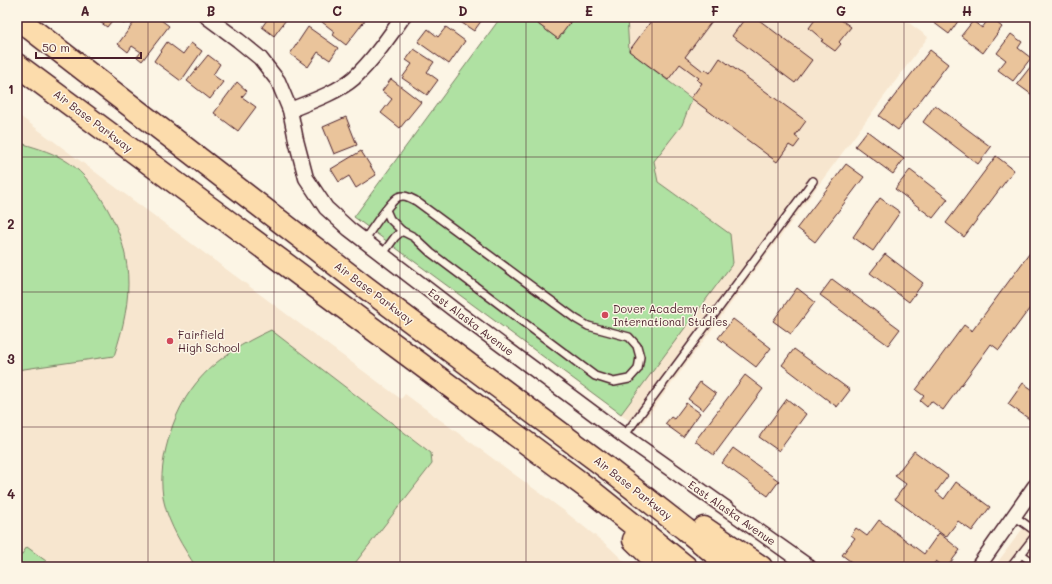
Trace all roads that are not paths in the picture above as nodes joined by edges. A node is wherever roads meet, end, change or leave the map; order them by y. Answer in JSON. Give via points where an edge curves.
{"nodes":[{"id":1,"x":207,"y":17,"type":"edge"},
{"id":2,"x":403,"y":17,"type":"edge"},
{"id":3,"x":17,"y":18,"type":"edge"},
{"id":4,"x":18,"y":65,"type":"edge"},
{"id":5,"x":290,"y":110,"type":"junction"},
{"id":6,"x":813,"y":181,"type":"dead end"},
{"id":7,"x":386,"y":210,"type":"junction"},
{"id":8,"x":402,"y":232,"type":"junction"},
{"id":9,"x":364,"y":240,"type":"junction"},
{"id":10,"x":382,"y":255,"type":"junction"},
{"id":11,"x":624,"y":436,"type":"junction"},
{"id":12,"x":607,"y":468,"type":"junction"},
{"id":13,"x":1035,"y":486,"type":"edge"},
{"id":14,"x":590,"y":490,"type":"junction"},
{"id":15,"x":1014,"y":516,"type":"junction"},
{"id":16,"x":1035,"y":531,"type":"edge"},
{"id":17,"x":1035,"y":536,"type":"edge"},
{"id":18,"x":1021,"y":554,"type":"junction"},
{"id":19,"x":1035,"y":564,"type":"edge"},
{"id":20,"x":662,"y":567,"type":"edge"},
{"id":21,"x":686,"y":567,"type":"edge"},
{"id":22,"x":731,"y":567,"type":"edge"},
{"id":23,"x":761,"y":567,"type":"edge"},
{"id":24,"x":809,"y":567,"type":"edge"},
{"id":25,"x":978,"y":567,"type":"edge"},
{"id":26,"x":1011,"y":567,"type":"edge"}],
"edges":[{"from":1,"to":5,"type":"street","name":"East Alaska Avenue","via":[[260,58],[278,81]]},
{"from":2,"to":5,"type":"street","via":[[378,52],[353,79],[328,94]]},
{"from":3,"to":12,"type":"main road","name":"Air Base Parkway","via":[[359,282]]},
{"from":4,"to":14,"type":"main road","name":"Air Base Parkway"},
{"from":5,"to":9,"type":"street","name":"East Alaska Avenue","via":[[306,178],[326,208]]},
{"from":6,"to":11,"type":"lane"},
{"from":7,"to":8,"type":"lane","via":[[390,219]]},
{"from":7,"to":8,"type":"lane","via":[[399,197],[407,196],[416,201],[576,319],[588,326],[629,337],[637,346],[640,357],[638,369],[629,379],[614,382],[595,376],[431,253],[414,237]]},
{"from":7,"to":9,"type":"lane"},
{"from":8,"to":10,"type":"lane","via":[[395,237]]},
{"from":9,"to":10,"type":"street","name":"East Alaska Avenue"},
{"from":10,"to":11,"type":"street","name":"East Alaska Avenue"},
{"from":11,"to":24,"type":"street","name":"East Alaska Avenue"},
{"from":12,"to":22,"type":"main road","name":"Air Base Parkway"},
{"from":12,"to":23,"type":"main road","via":[[669,504]]},
{"from":13,"to":15,"type":"street"},
{"from":14,"to":20,"type":"main road","via":[[635,542]]},
{"from":14,"to":21,"type":"main road","name":"Air Base Parkway"},
{"from":15,"to":16,"type":"lane"},
{"from":15,"to":25,"type":"street"},
{"from":17,"to":18,"type":"lane"},
{"from":18,"to":19,"type":"lane"},
{"from":18,"to":26,"type":"lane"}]}
